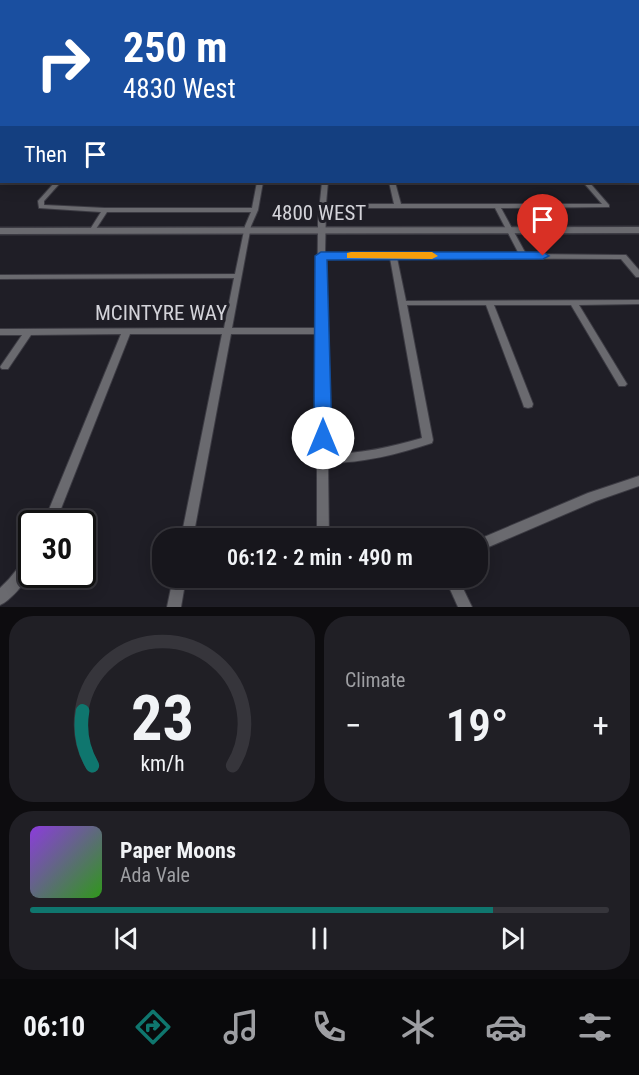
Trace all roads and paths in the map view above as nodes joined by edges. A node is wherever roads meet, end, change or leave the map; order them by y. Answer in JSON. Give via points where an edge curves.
{"nodes":[{"id":1,"x":56,"y":183,"type":"edge"},
{"id":2,"x":260,"y":183,"type":"edge"},
{"id":3,"x":325,"y":183,"type":"edge"},
{"id":4,"x":392,"y":183,"type":"edge"},
{"id":5,"x":587,"y":183,"type":"edge"},
{"id":6,"x":323,"y":206,"type":"junction"},
{"id":7,"x":398,"y":206,"type":"junction"},
{"id":8,"x":497,"y":206,"type":"junction"},
{"id":9,"x":105,"y":210,"type":"junction"},
{"id":10,"x":255,"y":210,"type":"junction"},
{"id":11,"x":510,"y":230,"type":"junction"},
{"id":12,"x":639,"y":230,"type":"edge"},
{"id":13,"x":0,"y":231,"type":"edge"},
{"id":14,"x":92,"y":231,"type":"junction"},
{"id":15,"x":248,"y":231,"type":"junction"},
{"id":16,"x":321,"y":231,"type":"junction"},
{"id":17,"x":321,"y":256,"type":"junction"},
{"id":18,"x":393,"y":256,"type":"junction"},
{"id":19,"x":523,"y":256,"type":"junction"},
{"id":20,"x":639,"y":275,"type":"edge"},
{"id":21,"x":0,"y":276,"type":"edge"},
{"id":22,"x":238,"y":276,"type":"junction"},
{"id":23,"x":639,"y":302,"type":"edge"},
{"id":24,"x":402,"y":303,"type":"junction"},
{"id":25,"x":489,"y":303,"type":"junction"},
{"id":26,"x":574,"y":303,"type":"junction"},
{"id":27,"x":127,"y":331,"type":"junction"},
{"id":28,"x":228,"y":331,"type":"junction"},
{"id":29,"x":322,"y":331,"type":"junction"},
{"id":30,"x":0,"y":332,"type":"edge"},
{"id":31,"x":28,"y":332,"type":"junction"},
{"id":32,"x":5,"y":367,"type":"dead end"},
{"id":33,"x":622,"y":384,"type":"dead end"},
{"id":34,"x":528,"y":404,"type":"dead end"},
{"id":35,"x":323,"y":459,"type":"junction"},
{"id":36,"x":639,"y":481,"type":"edge"},
{"id":37,"x":55,"y":510,"type":"edge"},
{"id":38,"x":189,"y":528,"type":"edge"},
{"id":39,"x":323,"y":528,"type":"edge"},
{"id":40,"x":488,"y":541,"type":"edge"},
{"id":41,"x":18,"y":579,"type":"edge"},
{"id":42,"x":177,"y":588,"type":"edge"},
{"id":43,"x":456,"y":588,"type":"edge"},
{"id":44,"x":0,"y":598,"type":"edge"},
{"id":45,"x":174,"y":607,"type":"edge"},
{"id":46,"x":465,"y":607,"type":"edge"}],
"edges":[{"from":1,"to":9,"type":"street","via":[[41,201],[41,207]]},
{"from":2,"to":10,"type":"street"},
{"from":3,"to":6,"type":"street"},
{"from":4,"to":7,"type":"street"},
{"from":5,"to":8,"type":"street","via":[[607,206]]},
{"from":6,"to":7,"type":"street"},
{"from":6,"to":16,"type":"street"},
{"from":7,"to":8,"type":"street"},
{"from":8,"to":11,"type":"street"},
{"from":9,"to":10,"type":"street"},
{"from":9,"to":14,"type":"street"},
{"from":10,"to":15,"type":"street"},
{"from":11,"to":12,"type":"street","name":"4800 WEST"},
{"from":11,"to":16,"type":"street","name":"4800 WEST"},
{"from":11,"to":19,"type":"street"},
{"from":13,"to":14,"type":"street","name":"4800 WEST"},
{"from":14,"to":15,"type":"street","name":"4800 WEST"},
{"from":15,"to":16,"type":"street","name":"4800 WEST"},
{"from":15,"to":22,"type":"street"},
{"from":16,"to":17,"type":"street"},
{"from":17,"to":18,"type":"street"},
{"from":17,"to":29,"type":"street"},
{"from":18,"to":19,"type":"street"},
{"from":18,"to":24,"type":"street"},
{"from":19,"to":20,"type":"street","via":[[623,257]]},
{"from":21,"to":22,"type":"street"},
{"from":22,"to":28,"type":"street"},
{"from":23,"to":26,"type":"street"},
{"from":24,"to":25,"type":"street"},
{"from":24,"to":35,"type":"street","via":[[428,440],[364,458]]},
{"from":25,"to":26,"type":"street"},
{"from":25,"to":34,"type":"street"},
{"from":26,"to":33,"type":"street"},
{"from":27,"to":28,"type":"street","name":"MCINTYRE WAY"},
{"from":27,"to":31,"type":"street","name":"MCINTYRE WAY"},
{"from":27,"to":37,"type":"street"},
{"from":28,"to":29,"type":"street","name":"MCINTYRE WAY"},
{"from":28,"to":38,"type":"street"},
{"from":29,"to":35,"type":"street"},
{"from":30,"to":31,"type":"street","name":"MCINTYRE WAY"},
{"from":31,"to":32,"type":"street"},
{"from":35,"to":39,"type":"street"},
{"from":36,"to":40,"type":"street"},
{"from":41,"to":44,"type":"street"},
{"from":42,"to":45,"type":"street"},
{"from":43,"to":46,"type":"street"}]}
